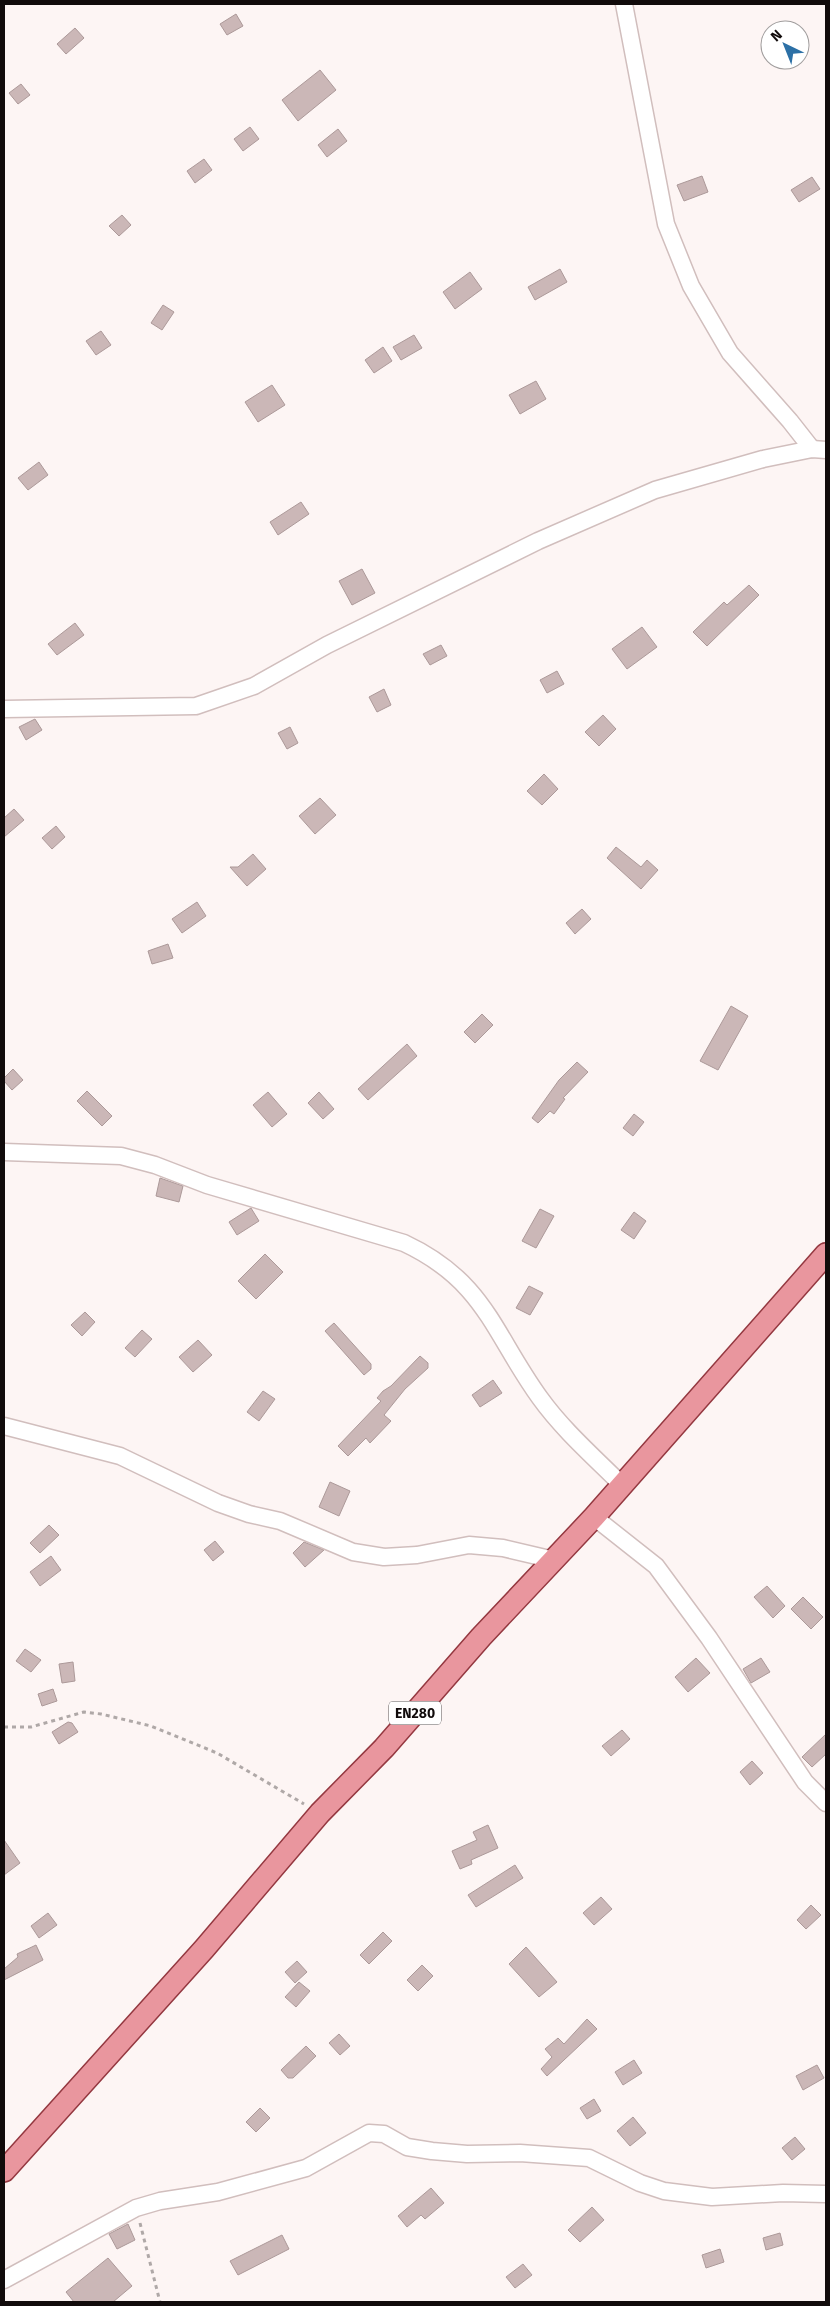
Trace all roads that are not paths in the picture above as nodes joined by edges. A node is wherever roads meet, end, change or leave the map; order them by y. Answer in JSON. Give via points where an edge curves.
{"nodes":[{"id":1,"x":624,"y":4,"type":"edge"},
{"id":2,"x":819,"y":450,"type":"edge"},
{"id":3,"x":4,"y":708,"type":"edge"},
{"id":4,"x":4,"y":1152,"type":"edge"},
{"id":5,"x":826,"y":1254,"type":"edge"},
{"id":6,"x":4,"y":1426,"type":"edge"},
{"id":7,"x":622,"y":1485,"type":"junction"},
{"id":8,"x":594,"y":1517,"type":"junction"},
{"id":9,"x":554,"y":1560,"type":"junction"},
{"id":10,"x":826,"y":1803,"type":"edge"},
{"id":11,"x":4,"y":2171,"type":"edge"},
{"id":12,"x":826,"y":2194,"type":"edge"},
{"id":13,"x":4,"y":2280,"type":"edge"}],
"edges":[{"from":1,"to":2,"type":"street","via":[[666,224],[690,286],[730,354]]},
{"from":2,"to":3,"type":"street","via":[[763,459],[655,490],[538,541],[327,645],[254,686],[196,706]]},
{"from":4,"to":7,"type":"street","via":[[136,1159],[207,1185],[404,1243],[430,1255],[475,1295],[540,1399]]},
{"from":5,"to":7,"type":"main road","number":"EN280"},
{"from":6,"to":9,"type":"street","via":[[120,1456],[218,1503],[280,1521],[353,1552],[384,1557],[417,1555],[470,1545],[503,1548]]},
{"from":7,"to":8,"type":"main road","number":"EN280"},
{"from":8,"to":9,"type":"main road","number":"EN280"},
{"from":8,"to":10,"type":"street","via":[[656,1566],[704,1630],[805,1782]]},
{"from":9,"to":11,"type":"main road","number":"EN280","via":[[481,1637],[384,1748],[320,1813],[204,1949]]},
{"from":12,"to":13,"type":"street","via":[[712,2197],[664,2191],[589,2158],[432,2151],[407,2146],[376,2132],[306,2168],[218,2192],[136,2208]]}]}
